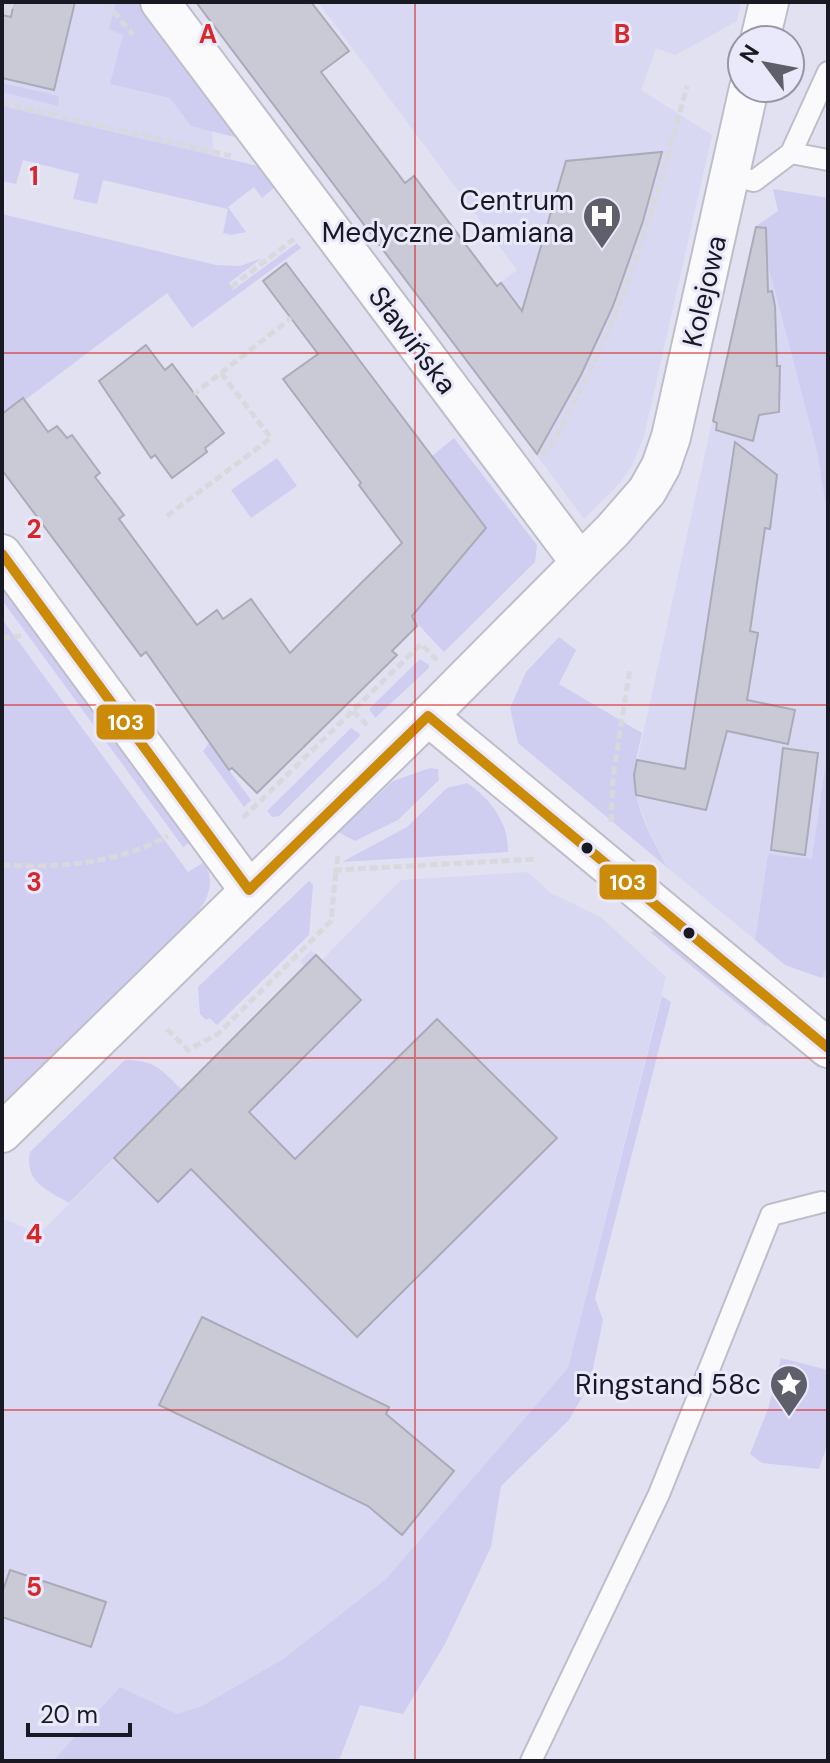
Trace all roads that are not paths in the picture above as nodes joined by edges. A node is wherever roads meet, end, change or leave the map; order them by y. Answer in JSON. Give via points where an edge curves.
{"nodes":[{"id":1,"x":160,"y":2,"type":"edge"},
{"id":2,"x":769,"y":2,"type":"edge"},
{"id":3,"x":764,"y":24,"type":"edge"},
{"id":4,"x":828,"y":72,"type":"edge"},
{"id":5,"x":746,"y":104,"type":"edge"},
{"id":6,"x":791,"y":153,"type":"junction"},
{"id":7,"x":828,"y":160,"type":"edge"},
{"id":8,"x":730,"y":175,"type":"junction"},
{"id":9,"x":2,"y":554,"type":"edge"},
{"id":10,"x":580,"y":562,"type":"junction"},
{"id":11,"x":428,"y":716,"type":"junction"},
{"id":12,"x":249,"y":890,"type":"junction"},
{"id":13,"x":828,"y":1048,"type":"edge"},
{"id":14,"x":2,"y":1133,"type":"edge"},
{"id":15,"x":822,"y":1202,"type":"dead end"},
{"id":16,"x":531,"y":1761,"type":"edge"}],
"edges":[{"from":1,"to":10,"type":"street","name":"Sławińska"},
{"from":2,"to":3,"type":"street"},
{"from":4,"to":6,"type":"lane"},
{"from":5,"to":8,"type":"street","name":"Kolejowa"},
{"from":6,"to":7,"type":"lane"},
{"from":6,"to":8,"type":"lane","via":[[754,181]]},
{"from":8,"to":10,"type":"street","name":"Kolejowa","via":[[661,466],[647,491]]},
{"from":9,"to":12,"type":"street"},
{"from":10,"to":11,"type":"street","name":"Kolejowa"},
{"from":11,"to":12,"type":"street","name":"Kolejowa"},
{"from":11,"to":13,"type":"street"},
{"from":12,"to":14,"type":"street","name":"Kolejowa"},
{"from":15,"to":16,"type":"lane","via":[[771,1215],[659,1494]]}]}
